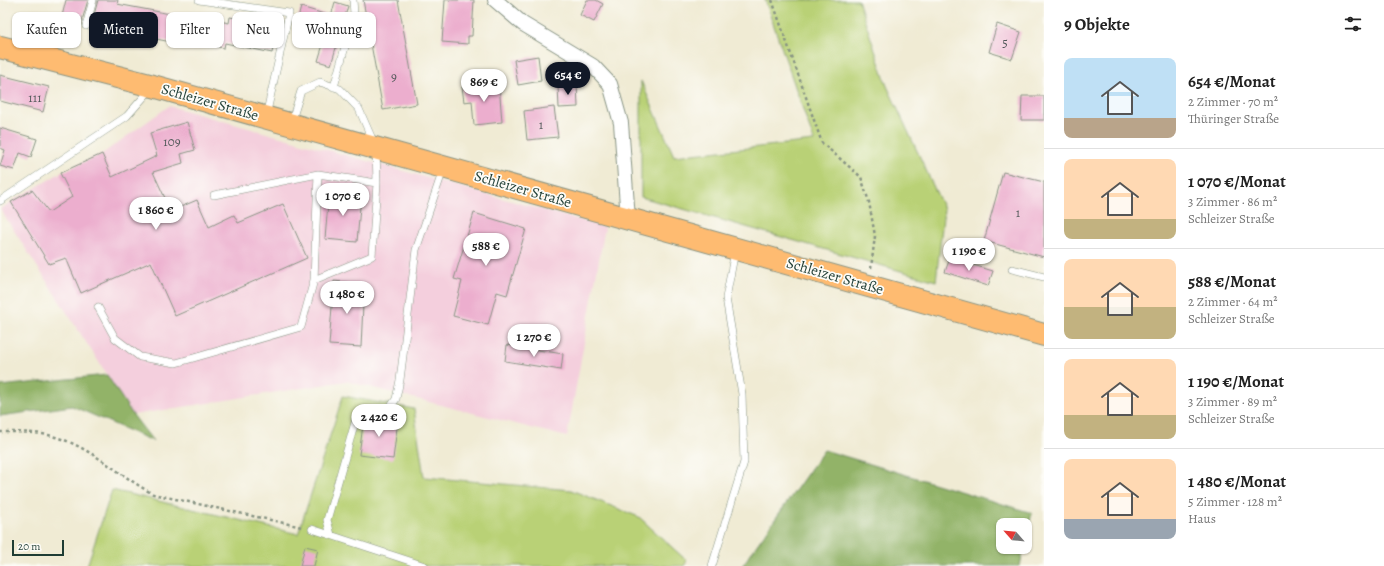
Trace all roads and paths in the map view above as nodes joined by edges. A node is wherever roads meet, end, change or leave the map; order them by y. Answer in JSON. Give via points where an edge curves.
{"nodes":[{"id":1,"x":93,"y":0,"type":"edge"},
{"id":2,"x":200,"y":0,"type":"edge"},
{"id":3,"x":353,"y":0,"type":"edge"},
{"id":4,"x":495,"y":0,"type":"edge"},
{"id":5,"x":772,"y":0,"type":"edge"},
{"id":6,"x":86,"y":26,"type":"dead end"},
{"id":7,"x":0,"y":47,"type":"edge"},
{"id":8,"x":153,"y":86,"type":"junction"},
{"id":9,"x":334,"y":87,"type":"junction"},
{"id":10,"x":265,"y":118,"type":"junction"},
{"id":11,"x":290,"y":125,"type":"junction"},
{"id":12,"x":376,"y":148,"type":"junction"},
{"id":13,"x":444,"y":167,"type":"junction"},
{"id":14,"x":318,"y":174,"type":"junction"},
{"id":15,"x":377,"y":183,"type":"junction"},
{"id":16,"x":214,"y":194,"type":"dead end"},
{"id":17,"x":0,"y":201,"type":"edge"},
{"id":18,"x":628,"y":219,"type":"junction"},
{"id":19,"x":735,"y":248,"type":"junction"},
{"id":20,"x":1012,"y":269,"type":"dead end"},
{"id":21,"x":1044,"y":277,"type":"edge"},
{"id":22,"x":314,"y":280,"type":"junction"},
{"id":23,"x":868,"y":286,"type":"junction"},
{"id":24,"x":98,"y":307,"type":"dead end"},
{"id":25,"x":1044,"y":335,"type":"edge"},
{"id":26,"x":0,"y":432,"type":"edge"},
{"id":27,"x":312,"y":529,"type":"joint"},
{"id":28,"x":331,"y":535,"type":"junction"},
{"id":29,"x":425,"y":566,"type":"edge"},
{"id":30,"x":712,"y":566,"type":"edge"}],
"edges":[{"from":1,"to":6,"type":"lane"},
{"from":2,"to":10,"type":"lane","via":[[289,13]]},
{"from":3,"to":9,"type":"lane","via":[[354,14]]},
{"from":4,"to":18,"type":"street","via":[[523,24],[592,66],[610,84],[621,123]]},
{"from":5,"to":23,"type":"path","via":[[822,143],[861,177],[870,202],[875,236]]},
{"from":7,"to":8,"type":"main road","name":"Schleizer Straße"},
{"from":8,"to":10,"type":"main road","name":"Schleizer Straße"},
{"from":8,"to":17,"type":"lane","via":[[128,116]]},
{"from":9,"to":11,"type":"lane","via":[[320,82],[301,91]]},
{"from":9,"to":12,"type":"lane","via":[[340,89],[359,109]]},
{"from":10,"to":11,"type":"main road","name":"Schleizer Straße"},
{"from":11,"to":12,"type":"main road","name":"Schleizer Straße"},
{"from":12,"to":13,"type":"main road","name":"Schleizer Straße"},
{"from":12,"to":15,"type":"lane"},
{"from":13,"to":18,"type":"main road","name":"Schleizer Straße"},
{"from":13,"to":28,"type":"lane","via":[[416,250],[396,399],[387,412],[358,412],[327,520]]},
{"from":14,"to":15,"type":"lane"},
{"from":14,"to":16,"type":"lane"},
{"from":14,"to":22,"type":"lane"},
{"from":15,"to":22,"type":"lane","via":[[372,256]]},
{"from":18,"to":19,"type":"main road","name":"Schleizer Straße"},
{"from":19,"to":23,"type":"main road","name":"Schleizer Straße"},
{"from":19,"to":30,"type":"lane","via":[[726,298],[742,394],[744,462]]},
{"from":20,"to":21,"type":"lane"},
{"from":22,"to":24,"type":"lane","via":[[301,327],[176,363],[140,357],[116,338]]},
{"from":23,"to":25,"type":"main road","name":"Schleizer Straße"},
{"from":26,"to":27,"type":"path","via":[[52,436],[72,444],[104,461],[153,494]]},
{"from":27,"to":28,"type":"lane"},
{"from":28,"to":29,"type":"lane"}]}
